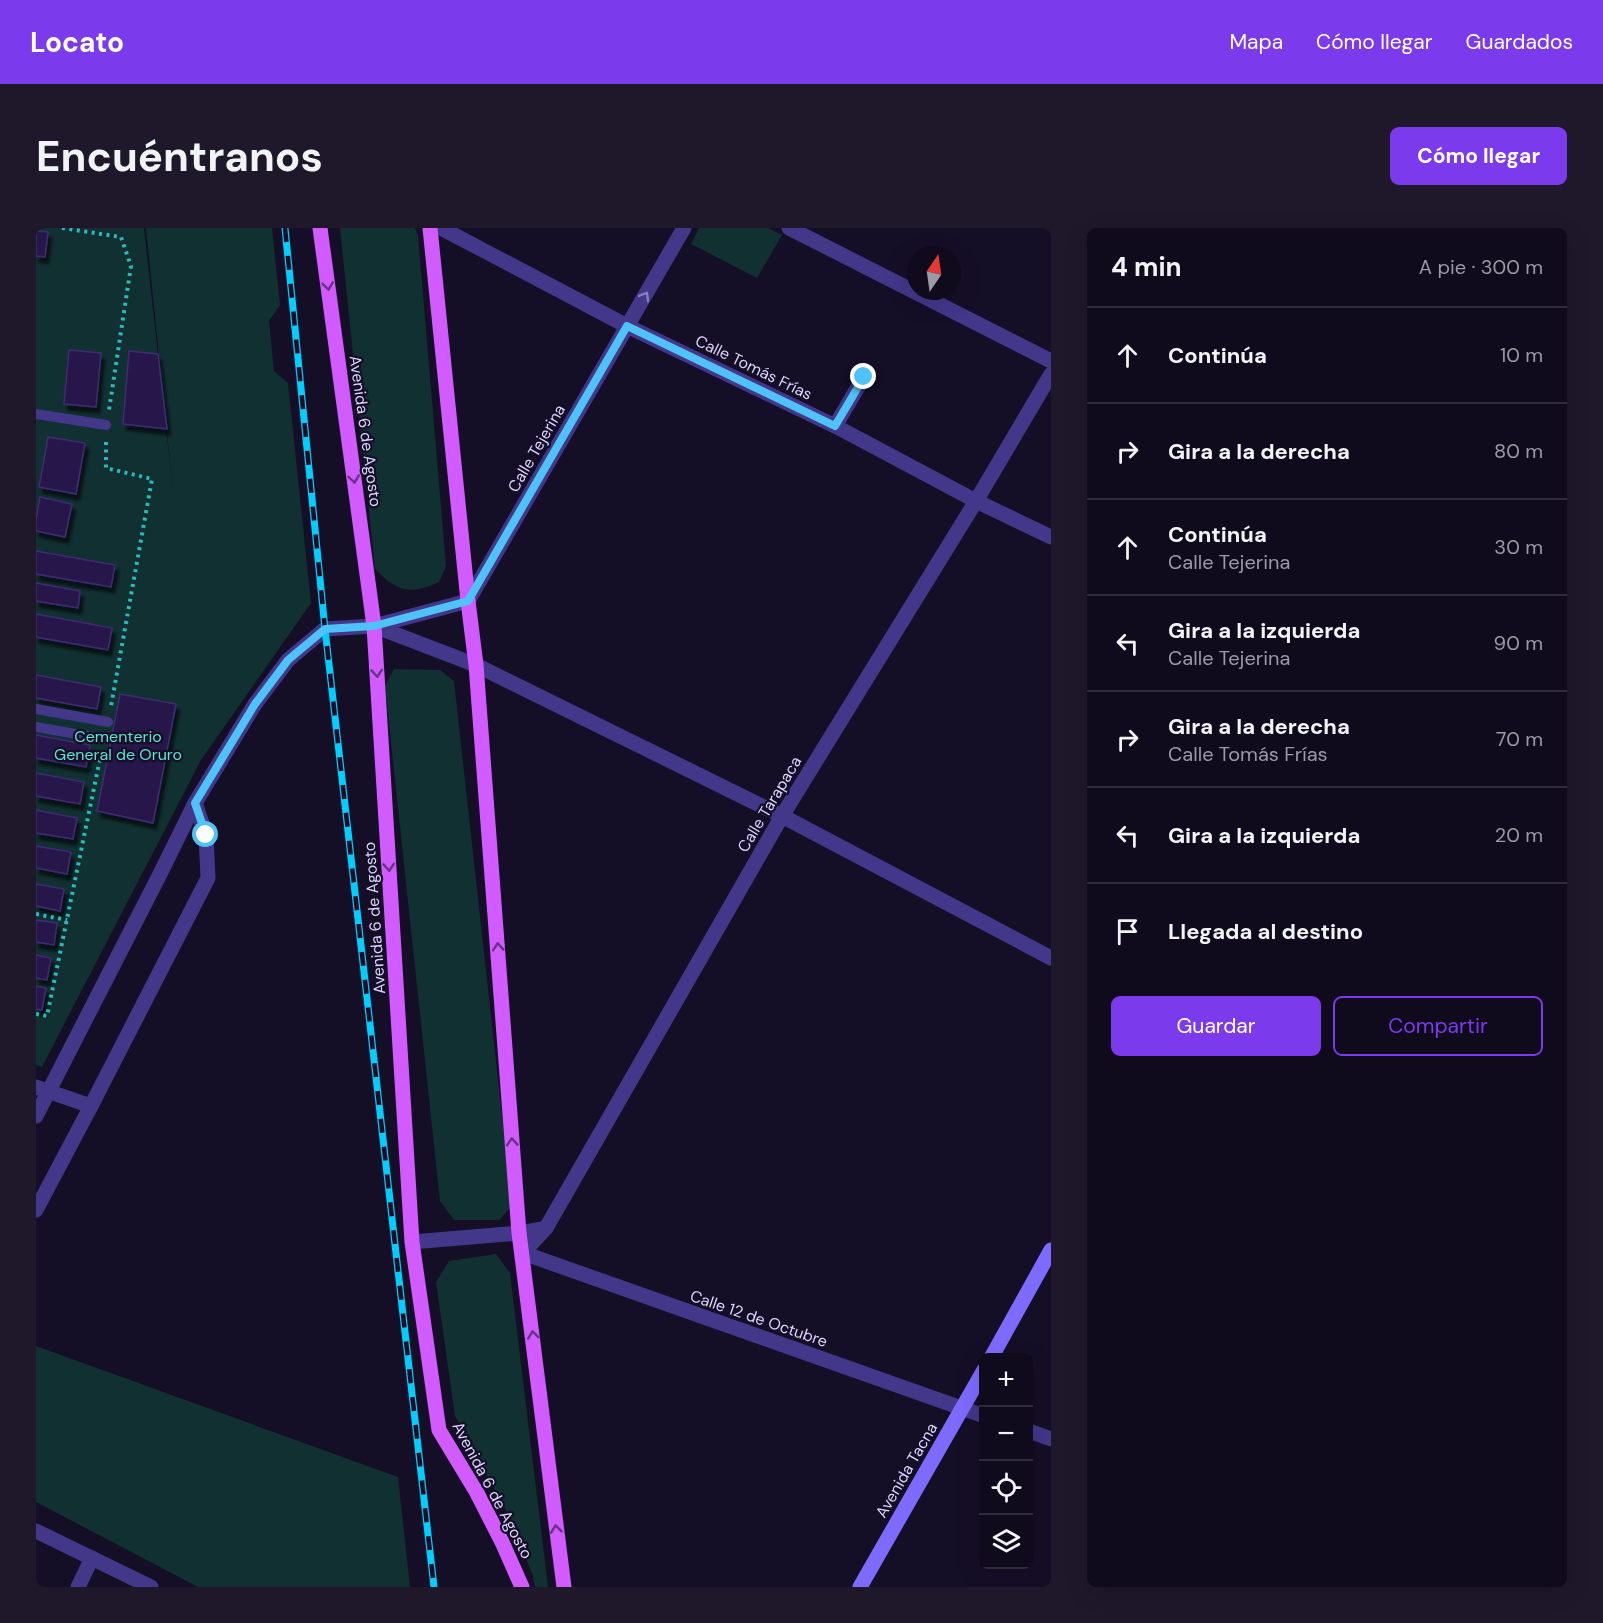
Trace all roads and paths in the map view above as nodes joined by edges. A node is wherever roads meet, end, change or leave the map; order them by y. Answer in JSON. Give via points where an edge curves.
{"nodes":[{"id":1,"x":62,"y":228,"type":"edge"},
{"id":2,"x":320,"y":228,"type":"edge"},
{"id":3,"x":430,"y":228,"type":"edge"},
{"id":4,"x":441,"y":228,"type":"edge"},
{"id":5,"x":684,"y":228,"type":"edge"},
{"id":6,"x":789,"y":228,"type":"edge"},
{"id":7,"x":627,"y":326,"type":"junction"},
{"id":8,"x":1051,"y":361,"type":"edge"},
{"id":9,"x":1051,"y":374,"type":"edge"},
{"id":10,"x":864,"y":377,"type":"dead end"},
{"id":11,"x":36,"y":414,"type":"edge"},
{"id":12,"x":106,"y":425,"type":"junction"},
{"id":13,"x":835,"y":426,"type":"junction"},
{"id":14,"x":976,"y":501,"type":"junction"},
{"id":15,"x":1051,"y":537,"type":"edge"},
{"id":16,"x":468,"y":601,"type":"junction"},
{"id":17,"x":374,"y":626,"type":"junction"},
{"id":18,"x":476,"y":665,"type":"junction"},
{"id":19,"x":36,"y":709,"type":"edge"},
{"id":20,"x":108,"y":722,"type":"joint"},
{"id":21,"x":36,"y":727,"type":"edge"},
{"id":22,"x":104,"y":739,"type":"joint"},
{"id":23,"x":195,"y":803,"type":"junction"},
{"id":24,"x":782,"y":816,"type":"junction"},
{"id":25,"x":36,"y":914,"type":"edge"},
{"id":26,"x":67,"y":920,"type":"junction"},
{"id":27,"x":1051,"y":958,"type":"edge"},
{"id":28,"x":36,"y":1014,"type":"edge"},
{"id":29,"x":42,"y":1089,"type":"edge"},
{"id":30,"x":91,"y":1106,"type":"junction"},
{"id":31,"x":36,"y":1116,"type":"edge"},
{"id":32,"x":36,"y":1210,"type":"edge"},
{"id":33,"x":546,"y":1228,"type":"junction"},
{"id":34,"x":519,"y":1233,"type":"junction"},
{"id":35,"x":412,"y":1242,"type":"junction"},
{"id":36,"x":1051,"y":1250,"type":"edge"},
{"id":37,"x":523,"y":1253,"type":"junction"},
{"id":38,"x":994,"y":1353,"type":"edge"},
{"id":39,"x":979,"y":1379,"type":"edge"},
{"id":40,"x":962,"y":1408,"type":"junction"},
{"id":41,"x":979,"y":1414,"type":"edge"},
{"id":42,"x":1033,"y":1432,"type":"edge"},
{"id":43,"x":1051,"y":1439,"type":"edge"},
{"id":44,"x":36,"y":1531,"type":"edge"},
{"id":45,"x":92,"y":1558,"type":"junction"},
{"id":46,"x":78,"y":1587,"type":"edge"},
{"id":47,"x":151,"y":1587,"type":"edge"},
{"id":48,"x":522,"y":1587,"type":"edge"},
{"id":49,"x":564,"y":1587,"type":"edge"},
{"id":50,"x":860,"y":1587,"type":"edge"}],
"edges":[{"from":1,"to":12,"type":"path","via":[[121,237],[131,266]]},
{"from":2,"to":17,"type":"main road","name":"Avenida 6 de Agosto","one_way":true},
{"from":3,"to":16,"type":"main road","name":"Avenida 6 de Agosto"},
{"from":4,"to":7,"type":"street","name":"Calle Tomás Frías"},
{"from":7,"to":5,"type":"street","name":"Calle Tejerina","one_way":true},
{"from":6,"to":8,"type":"street"},
{"from":7,"to":13,"type":"street","name":"Calle Tomás Frías"},
{"from":7,"to":16,"type":"street","name":"Calle Tejerina"},
{"from":9,"to":14,"type":"street","name":"Calle Tarapaca"},
{"from":10,"to":13,"type":"street"},
{"from":11,"to":12,"type":"lane"},
{"from":12,"to":20,"type":"path","via":[[106,468],[152,478]]},
{"from":13,"to":14,"type":"street","name":"Calle Tomás Frías"},
{"from":14,"to":15,"type":"street","name":"Calle Tomás Frías"},
{"from":14,"to":24,"type":"street","name":"Calle Tarapaca"},
{"from":16,"to":17,"type":"street"},
{"from":16,"to":18,"type":"main road","name":"Avenida 6 de Agosto"},
{"from":17,"to":18,"type":"street"},
{"from":17,"to":23,"type":"street","via":[[325,629],[288,660],[255,704]]},
{"from":17,"to":35,"type":"main road","name":"Avenida 6 de Agosto","one_way":true},
{"from":18,"to":24,"type":"street"},
{"from":34,"to":18,"type":"main road","name":"Avenida 6 de Agosto","one_way":true},
{"from":19,"to":20,"type":"lane"},
{"from":21,"to":22,"type":"lane"},
{"from":22,"to":26,"type":"path"},
{"from":23,"to":29,"type":"street"},
{"from":23,"to":30,"type":"street","via":[[206,835],[208,878]]},
{"from":24,"to":27,"type":"street"},
{"from":24,"to":33,"type":"street","name":"Calle Tarapaca"},
{"from":25,"to":26,"type":"path"},
{"from":26,"to":28,"type":"path","via":[[47,1016]]},
{"from":29,"to":30,"type":"street"},
{"from":29,"to":31,"type":"street"},
{"from":30,"to":32,"type":"street"},
{"from":33,"to":34,"type":"street"},
{"from":33,"to":37,"type":"street","name":"Calle Tarapaca"},
{"from":34,"to":35,"type":"street"},
{"from":34,"to":37,"type":"main road","name":"Avenida 6 de Agosto"},
{"from":35,"to":48,"type":"main road","name":"Avenida 6 de Agosto","via":[[439,1430],[477,1492]]},
{"from":36,"to":38,"type":"main road"},
{"from":37,"to":40,"type":"street","name":"Calle 12 de Octubre"},
{"from":49,"to":37,"type":"main road","name":"Avenida 6 de Agosto","one_way":true},
{"from":39,"to":40,"type":"main road","name":"Avenida Tacna"},
{"from":40,"to":41,"type":"street","name":"Calle 12 de Octubre"},
{"from":40,"to":50,"type":"main road","name":"Avenida Tacna"},
{"from":42,"to":43,"type":"street"},
{"from":44,"to":45,"type":"street"},
{"from":45,"to":46,"type":"street"},
{"from":45,"to":47,"type":"street"}]}
